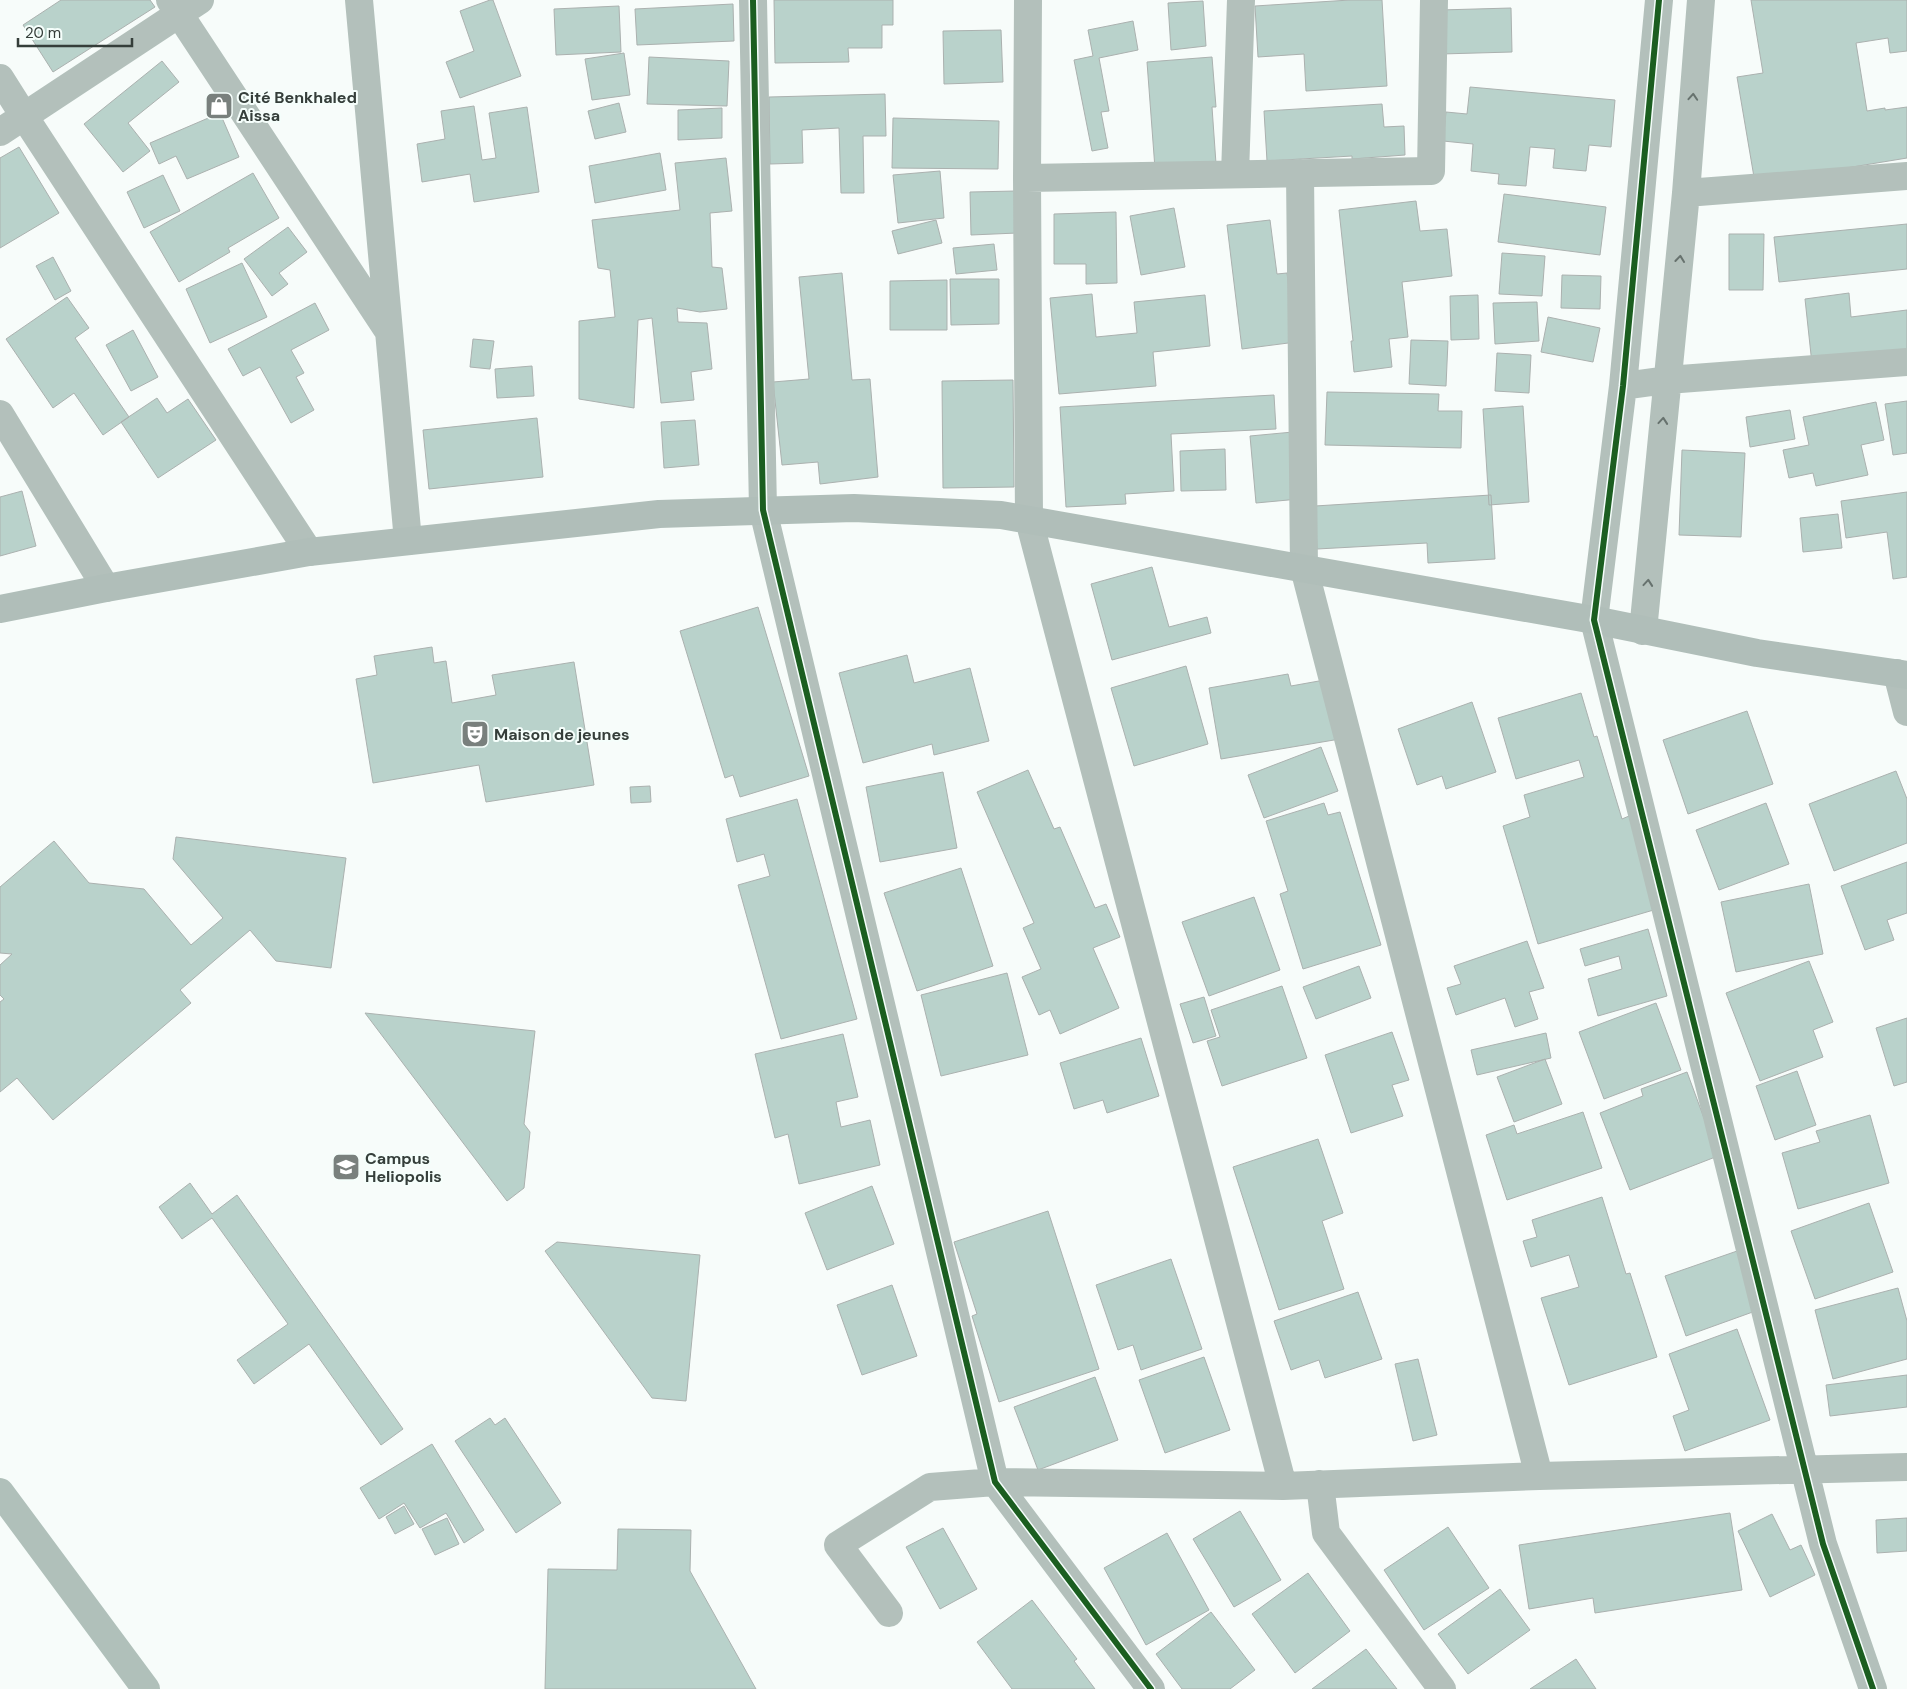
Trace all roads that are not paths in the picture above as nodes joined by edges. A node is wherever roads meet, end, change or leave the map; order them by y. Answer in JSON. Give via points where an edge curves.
{"nodes":[{"id":1,"x":359,"y":0,"type":"edge"},
{"id":2,"x":753,"y":0,"type":"edge"},
{"id":3,"x":1028,"y":0,"type":"edge"},
{"id":4,"x":1241,"y":0,"type":"edge"},
{"id":5,"x":1434,"y":0,"type":"edge"},
{"id":6,"x":1659,"y":0,"type":"edge"},
{"id":7,"x":1701,"y":0,"type":"edge"},
{"id":8,"x":183,"y":4,"type":"edge"},
{"id":9,"x":0,"y":78,"type":"edge"},
{"id":10,"x":24,"y":116,"type":"junction"},
{"id":11,"x":0,"y":132,"type":"edge"},
{"id":12,"x":1300,"y":173,"type":"junction"},
{"id":13,"x":1235,"y":174,"type":"junction"},
{"id":14,"x":1907,"y":176,"type":"edge"},
{"id":15,"x":1026,"y":178,"type":"junction"},
{"id":16,"x":1686,"y":193,"type":"junction"},
{"id":17,"x":389,"y":333,"type":"junction"},
{"id":18,"x":1907,"y":362,"type":"edge"},
{"id":19,"x":1667,"y":380,"type":"junction"},
{"id":20,"x":1623,"y":386,"type":"junction"},
{"id":21,"x":0,"y":414,"type":"edge"},
{"id":22,"x":763,"y":510,"type":"junction"},
{"id":23,"x":1029,"y":520,"type":"junction"},
{"id":24,"x":408,"y":541,"type":"junction"},
{"id":25,"x":309,"y":552,"type":"junction"},
{"id":26,"x":1304,"y":568,"type":"junction"},
{"id":27,"x":106,"y":588,"type":"junction"},
{"id":28,"x":0,"y":609,"type":"edge"},
{"id":29,"x":1594,"y":620,"type":"junction"},
{"id":30,"x":1643,"y":631,"type":"junction"},
{"id":31,"x":1902,"y":674,"type":"edge"},
{"id":32,"x":1907,"y":712,"type":"edge"},
{"id":33,"x":1907,"y":1467,"type":"edge"},
{"id":34,"x":1805,"y":1469,"type":"junction"},
{"id":35,"x":1540,"y":1476,"type":"junction"},
{"id":36,"x":995,"y":1482,"type":"junction"},
{"id":37,"x":1320,"y":1484,"type":"junction"},
{"id":38,"x":1284,"y":1486,"type":"junction"},
{"id":39,"x":0,"y":1492,"type":"edge"},
{"id":40,"x":889,"y":1613,"type":"dead end"},
{"id":41,"x":146,"y":1689,"type":"edge"},
{"id":42,"x":1151,"y":1689,"type":"edge"},
{"id":43,"x":1442,"y":1689,"type":"edge"},
{"id":44,"x":1873,"y":1689,"type":"edge"}],
"edges":[{"from":1,"to":17,"type":"street"},
{"from":2,"to":22,"type":"street"},
{"from":3,"to":15,"type":"street"},
{"from":4,"to":13,"type":"street"},
{"from":5,"to":12,"type":"street","via":[[1431,171]]},
{"from":6,"to":20,"type":"street"},
{"from":16,"to":7,"type":"street","one_way":true},
{"from":8,"to":10,"type":"street"},
{"from":8,"to":17,"type":"street"},
{"from":9,"to":10,"type":"street"},
{"from":10,"to":11,"type":"street"},
{"from":10,"to":25,"type":"street"},
{"from":12,"to":13,"type":"street"},
{"from":12,"to":26,"type":"street"},
{"from":13,"to":15,"type":"street"},
{"from":14,"to":16,"type":"street"},
{"from":15,"to":23,"type":"street"},
{"from":19,"to":16,"type":"street","one_way":true},
{"from":17,"to":24,"type":"street"},
{"from":18,"to":19,"type":"street"},
{"from":19,"to":20,"type":"street"},
{"from":30,"to":19,"type":"street","one_way":true},
{"from":20,"to":29,"type":"street"},
{"from":21,"to":27,"type":"street"},
{"from":22,"to":23,"type":"main road","via":[[854,508],[1001,515]]},
{"from":22,"to":24,"type":"main road","via":[[659,514]]},
{"from":22,"to":36,"type":"street"},
{"from":23,"to":26,"type":"main road"},
{"from":23,"to":38,"type":"street"},
{"from":24,"to":25,"type":"main road"},
{"from":25,"to":27,"type":"main road"},
{"from":26,"to":29,"type":"main road"},
{"from":26,"to":35,"type":"street"},
{"from":27,"to":28,"type":"main road"},
{"from":29,"to":30,"type":"main road"},
{"from":29,"to":34,"type":"street"},
{"from":30,"to":31,"type":"main road","via":[[1757,653]]},
{"from":31,"to":32,"type":"street"},
{"from":33,"to":34,"type":"street"},
{"from":34,"to":35,"type":"street"},
{"from":34,"to":44,"type":"street","via":[[1823,1544]]},
{"from":35,"to":37,"type":"street"},
{"from":36,"to":38,"type":"street"},
{"from":36,"to":40,"type":"street","via":[[930,1488],[838,1545]]},
{"from":36,"to":42,"type":"street"},
{"from":37,"to":38,"type":"street"},
{"from":37,"to":43,"type":"street","via":[[1326,1533]]},
{"from":39,"to":41,"type":"main road"}]}
